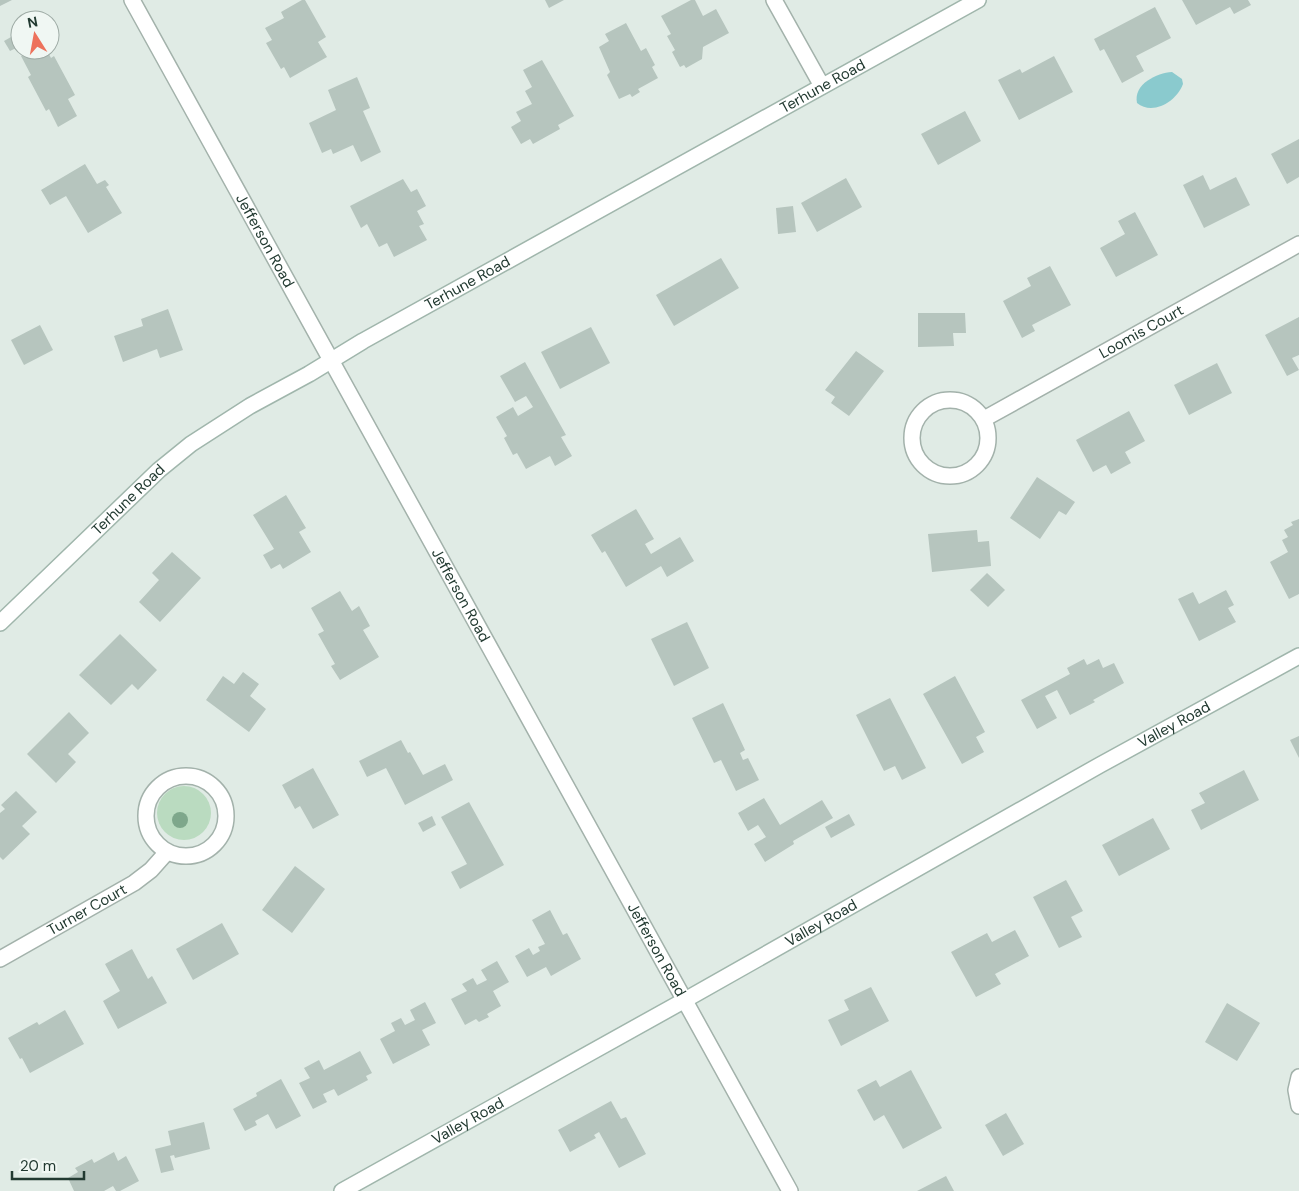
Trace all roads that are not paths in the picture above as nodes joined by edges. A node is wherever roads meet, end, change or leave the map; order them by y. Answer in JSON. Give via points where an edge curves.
{"nodes":[{"id":1,"x":132,"y":0,"type":"edge"},
{"id":2,"x":774,"y":0,"type":"edge"},
{"id":3,"x":978,"y":0,"type":"edge"},
{"id":4,"x":822,"y":86,"type":"junction"},
{"id":5,"x":1299,"y":244,"type":"edge"},
{"id":6,"x":331,"y":360,"type":"junction"},
{"id":7,"x":984,"y":419,"type":"junction"},
{"id":8,"x":0,"y":623,"type":"edge"},
{"id":9,"x":1299,"y":656,"type":"edge"},
{"id":10,"x":167,"y":852,"type":"junction"},
{"id":11,"x":0,"y":959,"type":"edge"},
{"id":12,"x":685,"y":1000,"type":"junction"},
{"id":13,"x":1299,"y":1077,"type":"edge"},
{"id":14,"x":1299,"y":1106,"type":"edge"},
{"id":15,"x":342,"y":1191,"type":"edge"},
{"id":16,"x":790,"y":1191,"type":"edge"}],
"edges":[{"from":1,"to":6,"type":"street","name":"Jefferson Road"},
{"from":2,"to":4,"type":"street"},
{"from":3,"to":4,"type":"street","name":"Terhune Road"},
{"from":4,"to":6,"type":"street","name":"Terhune Road"},
{"from":5,"to":7,"type":"street","name":"Loomis Court"},
{"from":6,"to":8,"type":"street","name":"Terhune Road","via":[[220,424],[159,470]]},
{"from":6,"to":12,"type":"street","name":"Jefferson Road"},
{"from":7,"to":7,"type":"street","via":[[975,408],[964,402],[940,401],[929,406],[914,426],[912,437],[919,460],[939,474],[965,474],[984,456],[988,444]]},
{"from":9,"to":12,"type":"street","name":"Valley Road"},
{"from":10,"to":10,"type":"street","via":[[180,856],[198,854],[215,845],[222,835],[227,810],[215,787],[205,780],[177,776],[164,782],[147,804],[145,818],[149,832],[156,844]]},
{"from":10,"to":11,"type":"street","name":"Turner Court","via":[[134,883]]},
{"from":12,"to":15,"type":"street","name":"Valley Road"},
{"from":12,"to":16,"type":"street","name":"Jefferson Road"},
{"from":13,"to":14,"type":"street","via":[[1296,1090]]}]}
